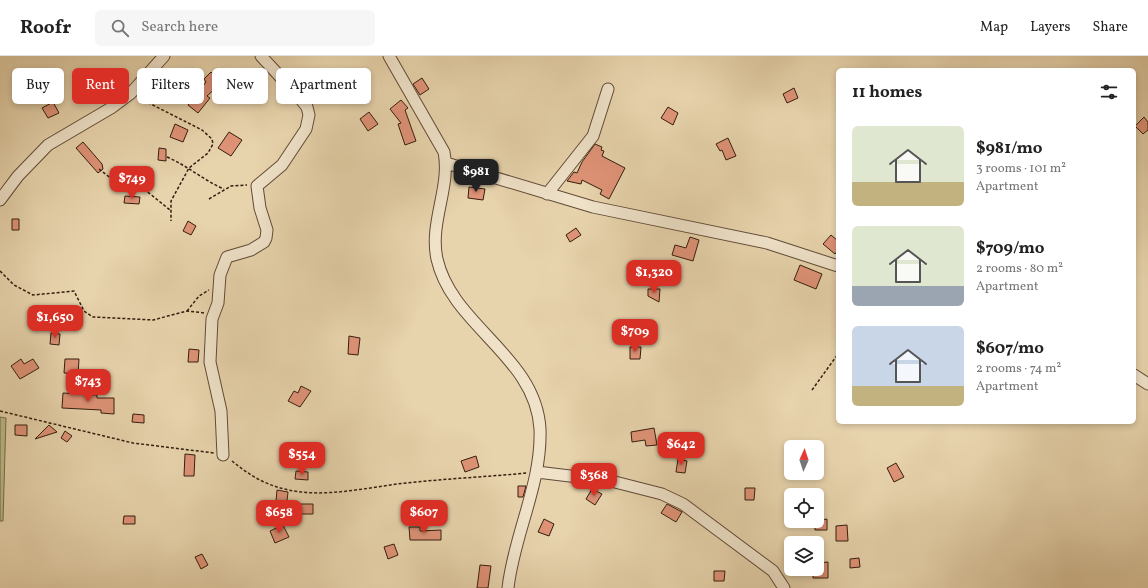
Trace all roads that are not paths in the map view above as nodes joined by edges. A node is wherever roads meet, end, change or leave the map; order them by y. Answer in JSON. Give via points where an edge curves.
{"nodes":[{"id":1,"x":164,"y":56,"type":"edge"},
{"id":2,"x":261,"y":56,"type":"edge"},
{"id":3,"x":389,"y":56,"type":"edge"},
{"id":4,"x":608,"y":89,"type":"dead end"},
{"id":5,"x":446,"y":164,"type":"junction"},
{"id":6,"x":547,"y":194,"type":"junction"},
{"id":7,"x":0,"y":200,"type":"edge"},
{"id":8,"x":836,"y":265,"type":"edge"},
{"id":9,"x":1136,"y":376,"type":"edge"},
{"id":10,"x":1148,"y":384,"type":"edge"},
{"id":11,"x":223,"y":455,"type":"road end"},
{"id":12,"x":537,"y":472,"type":"junction"},
{"id":13,"x":508,"y":588,"type":"edge"},
{"id":14,"x":784,"y":588,"type":"edge"}],
"edges":[{"from":1,"to":7,"type":"street","via":[[131,93],[111,108],[48,145],[18,176]]},
{"from":2,"to":11,"type":"street","via":[[300,97],[309,115],[306,129],[279,169],[257,186],[267,230],[264,242],[251,250],[227,257],[218,285],[218,303],[212,315],[210,362],[221,411]]},
{"from":3,"to":5,"type":"street","via":[[444,152]]},
{"from":4,"to":6,"type":"street","via":[[593,136]]},
{"from":5,"to":6,"type":"street"},
{"from":5,"to":12,"type":"street","via":[[435,229],[437,260],[446,284],[460,305],[519,371],[528,389],[537,410],[540,428]]},
{"from":6,"to":8,"type":"street","via":[[652,220],[767,243]]},
{"from":9,"to":10,"type":"street"},
{"from":12,"to":13,"type":"street","via":[[512,561]]},
{"from":12,"to":14,"type":"street","via":[[611,481],[669,497],[683,504],[773,571]]}]}
